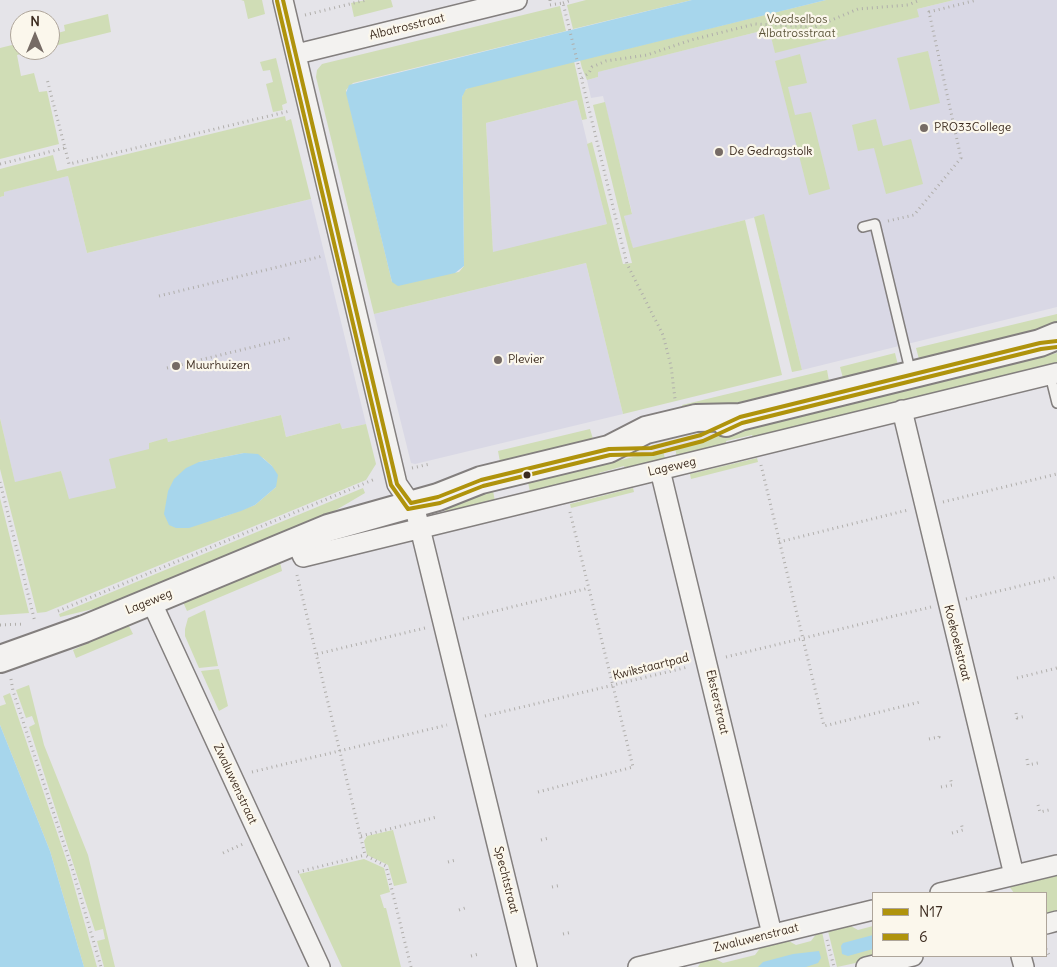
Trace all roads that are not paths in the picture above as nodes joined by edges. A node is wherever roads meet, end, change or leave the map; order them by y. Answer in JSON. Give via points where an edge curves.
{"nodes":[{"id":1,"x":283,"y":0,"type":"edge"},
{"id":2,"x":517,"y":0,"type":"edge"},
{"id":3,"x":297,"y":54,"type":"junction"},
{"id":4,"x":863,"y":227,"type":"dead end"},
{"id":5,"x":1051,"y":340,"type":"edge"},
{"id":6,"x":911,"y":374,"type":"junction"},
{"id":7,"x":1054,"y":374,"type":"edge"},
{"id":8,"x":1057,"y":403,"type":"edge"},
{"id":9,"x":902,"y":410,"type":"junction"},
{"id":10,"x":660,"y":470,"type":"junction"},
{"id":11,"x":402,"y":488,"type":"junction"},
{"id":12,"x":420,"y":528,"type":"junction"},
{"id":13,"x":296,"y":541,"type":"junction"},
{"id":14,"x":151,"y":601,"type":"junction"},
{"id":15,"x":6,"y":669,"type":"edge"},
{"id":16,"x":1057,"y":865,"type":"edge"},
{"id":17,"x":1014,"y":875,"type":"junction"},
{"id":18,"x":944,"y":892,"type":"edge"},
{"id":19,"x":872,"y":910,"type":"edge"},
{"id":20,"x":772,"y":934,"type":"junction"},
{"id":21,"x":909,"y":957,"type":"edge"},
{"id":22,"x":320,"y":967,"type":"edge"},
{"id":23,"x":527,"y":967,"type":"edge"},
{"id":24,"x":638,"y":967,"type":"edge"},
{"id":25,"x":866,"y":967,"type":"edge"}],
"edges":[{"from":1,"to":3,"type":"street","name":"Spechtstraat"},
{"from":2,"to":3,"type":"street","name":"Albatrosstraat"},
{"from":3,"to":11,"type":"street","name":"Spechtstraat"},
{"from":4,"to":6,"type":"lane","via":[[875,224]]},
{"from":5,"to":6,"type":"street","name":"Lageweg"},
{"from":6,"to":11,"type":"street","name":"Lageweg","via":[[740,416],[701,435],[651,448],[609,449],[481,480],[438,497]]},
{"from":7,"to":8,"type":"lane"},
{"from":7,"to":9,"type":"street","name":"Lageweg"},
{"from":9,"to":10,"type":"street","name":"Lageweg"},
{"from":9,"to":17,"type":"street","name":"Koekoekstraat"},
{"from":10,"to":12,"type":"street","name":"Lageweg"},
{"from":10,"to":20,"type":"street","name":"Eksterstraat"},
{"from":11,"to":12,"type":"street","name":"Spechtstraat","via":[[415,510]]},
{"from":11,"to":13,"type":"street","name":"Lageweg","via":[[328,528]]},
{"from":12,"to":13,"type":"street","name":"Lageweg","via":[[303,557]]},
{"from":12,"to":23,"type":"street","name":"Spechtstraat"},
{"from":13,"to":14,"type":"street","name":"Lageweg"},
{"from":14,"to":15,"type":"street","name":"Lageweg","via":[[84,629]]},
{"from":14,"to":22,"type":"street","name":"Zwaluwenstraat"},
{"from":16,"to":17,"type":"street"},
{"from":17,"to":18,"type":"street"},
{"from":19,"to":20,"type":"street","name":"Zwaluwenstraat"},
{"from":20,"to":24,"type":"street","name":"Zwaluwenstraat"},
{"from":21,"to":25,"type":"street"}]}
